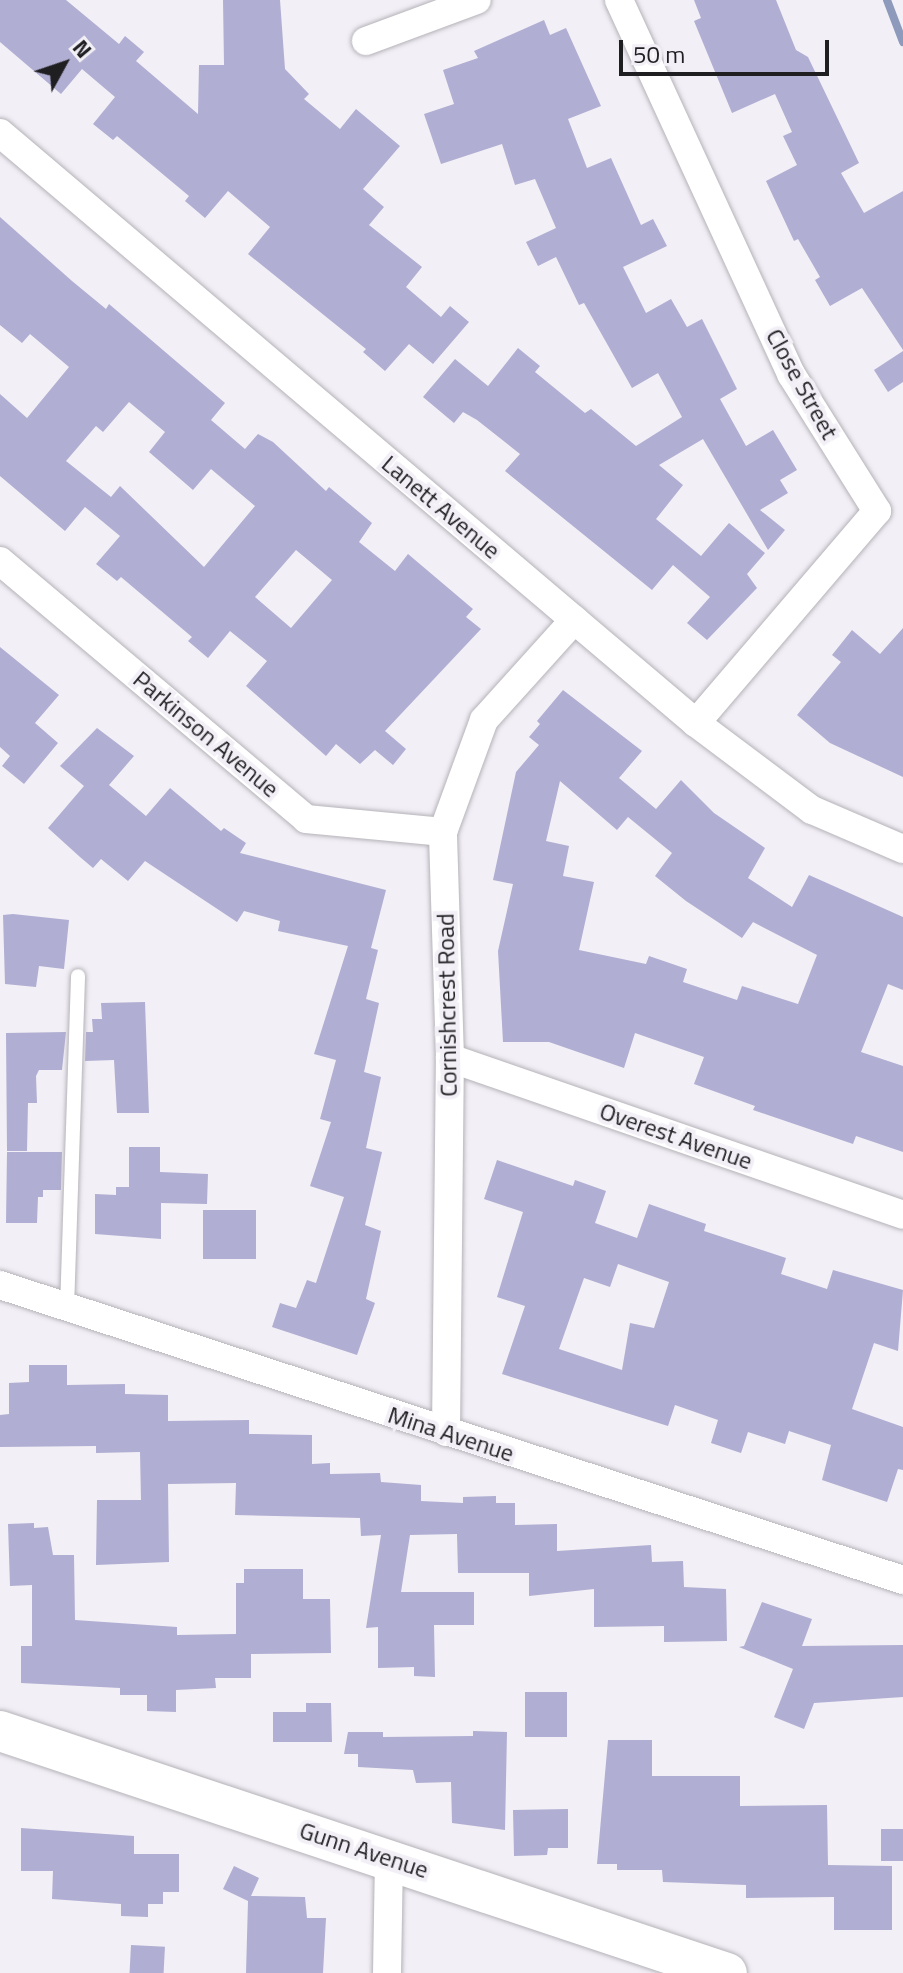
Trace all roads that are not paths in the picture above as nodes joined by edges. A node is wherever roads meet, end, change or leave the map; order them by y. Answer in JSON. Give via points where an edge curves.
{"nodes":[{"id":1,"x":477,"y":0,"type":"edge"},
{"id":2,"x":619,"y":0,"type":"edge"},
{"id":3,"x":366,"y":41,"type":"dead end"},
{"id":4,"x":0,"y":133,"type":"edge"},
{"id":5,"x":0,"y":561,"type":"edge"},
{"id":6,"x":574,"y":620,"type":"junction"},
{"id":7,"x":696,"y":723,"type":"junction"},
{"id":8,"x":443,"y":832,"type":"junction"},
{"id":9,"x":903,"y":849,"type":"edge"},
{"id":10,"x":78,"y":976,"type":"dead end"},
{"id":11,"x":450,"y":1058,"type":"junction"},
{"id":12,"x":903,"y":1215,"type":"edge"},
{"id":13,"x":0,"y":1285,"type":"edge"},
{"id":14,"x":67,"y":1310,"type":"junction"},
{"id":15,"x":446,"y":1432,"type":"junction"},
{"id":16,"x":903,"y":1580,"type":"edge"},
{"id":17,"x":0,"y":1731,"type":"edge"},
{"id":18,"x":389,"y":1858,"type":"junction"},
{"id":19,"x":387,"y":1973,"type":"edge"},
{"id":20,"x":727,"y":1973,"type":"edge"}],
"edges":[{"from":1,"to":3,"type":"street"},
{"from":2,"to":7,"type":"street","name":"Close Street","via":[[791,374],[877,511]]},
{"from":4,"to":6,"type":"street","name":"Lanett Avenue"},
{"from":5,"to":8,"type":"street","name":"Parkinson Avenue","via":[[306,819]]},
{"from":6,"to":7,"type":"street","name":"Lanett Avenue"},
{"from":6,"to":8,"type":"street","name":"Cornishcrest Road","via":[[484,720]]},
{"from":7,"to":9,"type":"street","name":"Lanett Avenue","via":[[812,810]]},
{"from":8,"to":11,"type":"street","name":"Cornishcrest Road"},
{"from":10,"to":14,"type":"lane"},
{"from":11,"to":12,"type":"street","name":"Overest Avenue"},
{"from":11,"to":15,"type":"street","name":"Cornishcrest Road"},
{"from":13,"to":14,"type":"street","name":"Mina Avenue"},
{"from":14,"to":15,"type":"street","name":"Mina Avenue"},
{"from":15,"to":16,"type":"street","name":"Mina Avenue"},
{"from":17,"to":18,"type":"street","name":"Gunn Avenue"},
{"from":18,"to":19,"type":"street"},
{"from":18,"to":20,"type":"street","name":"Gunn Avenue"}]}
